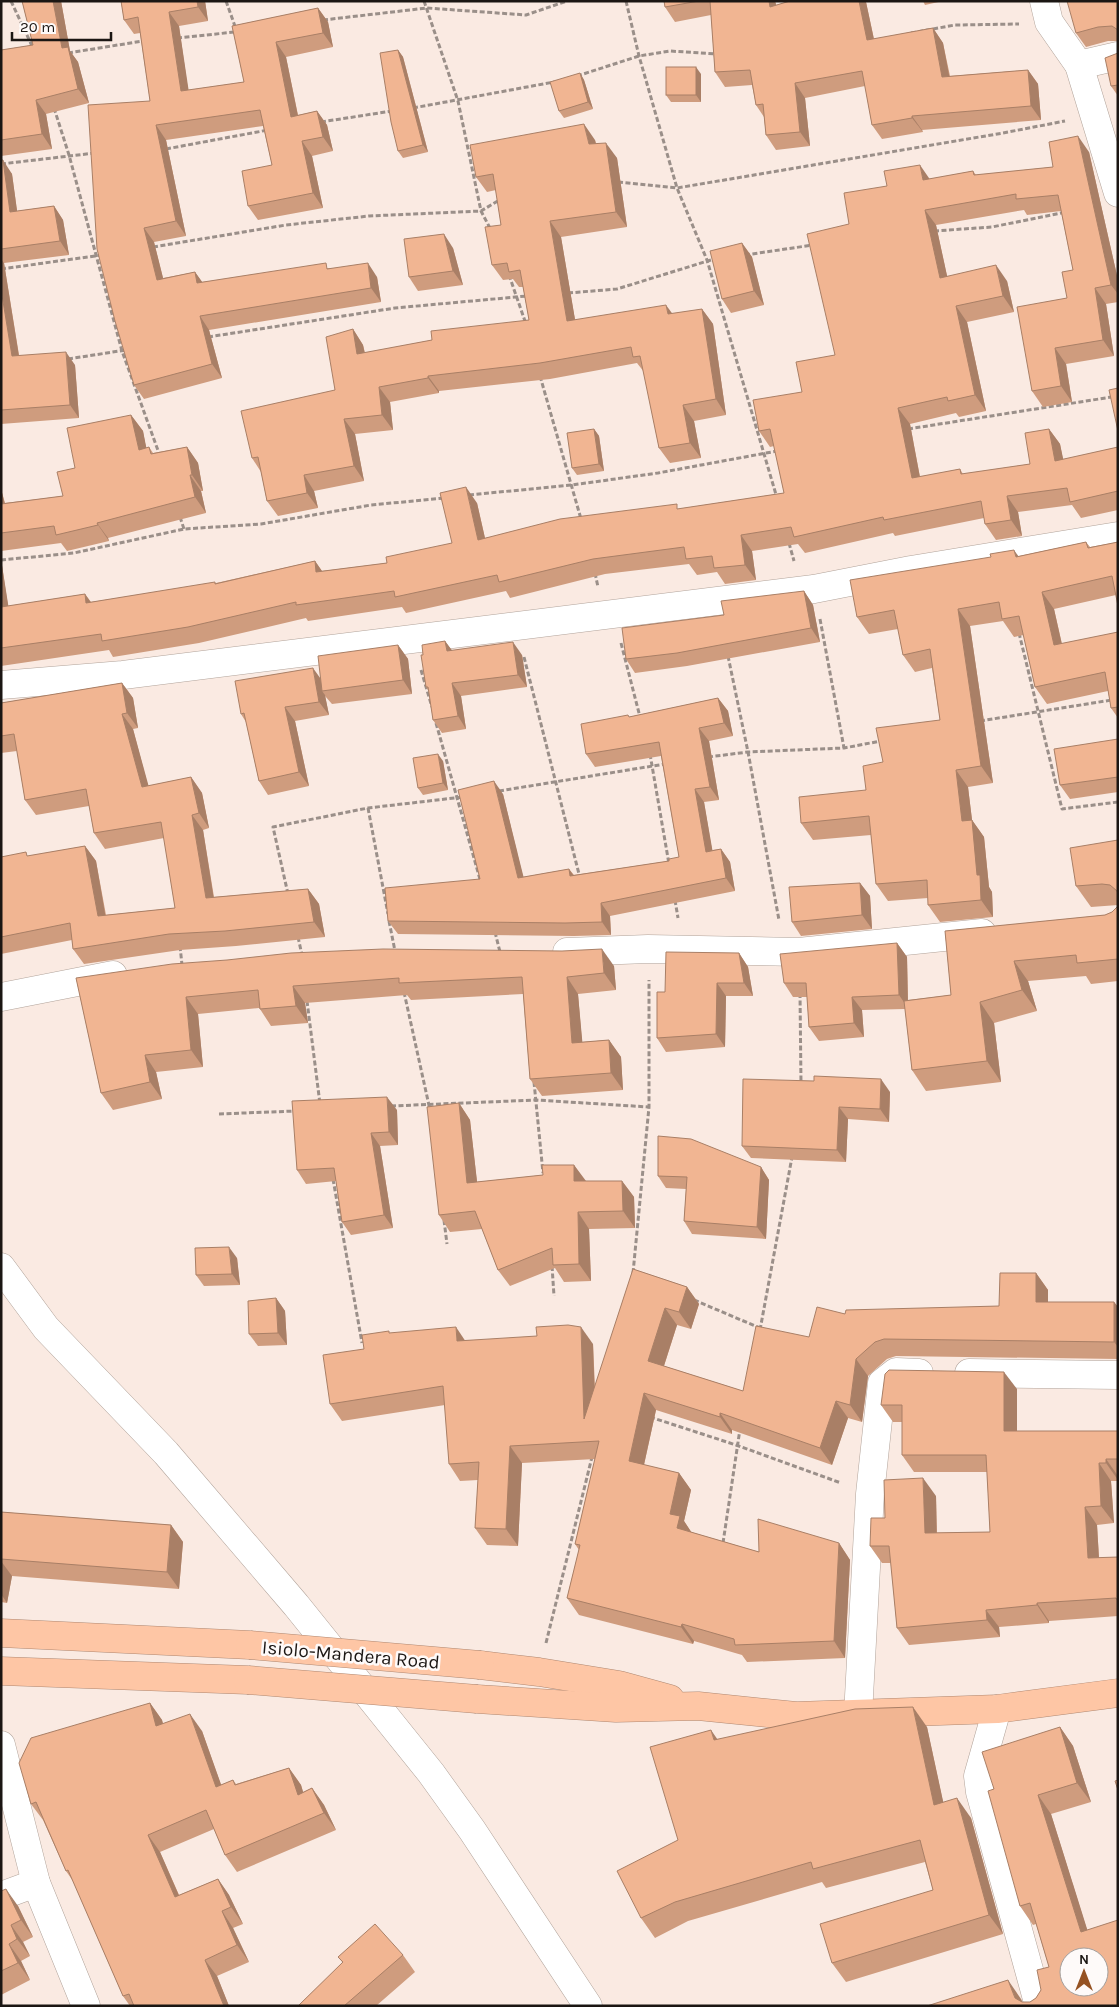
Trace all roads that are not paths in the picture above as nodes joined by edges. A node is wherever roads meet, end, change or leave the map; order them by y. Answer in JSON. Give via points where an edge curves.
{"nodes":[{"id":1,"x":1046,"y":12,"type":"edge"},
{"id":2,"x":1118,"y":56,"type":"edge"},
{"id":3,"x":1079,"y":65,"type":"junction"},
{"id":4,"x":1118,"y":193,"type":"edge"},
{"id":5,"x":1118,"y":536,"type":"edge"},
{"id":6,"x":1,"y":685,"type":"edge"},
{"id":7,"x":1002,"y":931,"type":"edge"},
{"id":8,"x":547,"y":952,"type":"edge"},
{"id":9,"x":136,"y":972,"type":"edge"},
{"id":10,"x":1,"y":997,"type":"edge"},
{"id":11,"x":1,"y":1267,"type":"edge"},
{"id":12,"x":1118,"y":1375,"type":"edge"},
{"id":13,"x":1,"y":1633,"type":"edge"},
{"id":14,"x":1,"y":1671,"type":"edge"},
{"id":15,"x":1118,"y":1692,"type":"edge"},
{"id":16,"x":698,"y":1706,"type":"junction"},
{"id":17,"x":997,"y":1709,"type":"junction"},
{"id":18,"x":858,"y":1715,"type":"junction"},
{"id":19,"x":1,"y":1745,"type":"edge"},
{"id":20,"x":36,"y":1883,"type":"junction"},
{"id":21,"x":1,"y":1896,"type":"edge"},
{"id":22,"x":576,"y":2002,"type":"edge"},
{"id":23,"x":86,"y":2006,"type":"edge"},
{"id":24,"x":1039,"y":2006,"type":"edge"}],
"edges":[{"from":1,"to":3,"type":"street"},
{"from":2,"to":3,"type":"street"},
{"from":3,"to":4,"type":"street"},
{"from":5,"to":6,"type":"street","via":[[808,590],[124,675]]},
{"from":7,"to":8,"type":"street","via":[[792,951],[648,949]]},
{"from":9,"to":10,"type":"street","via":[[89,978]]},
{"from":11,"to":22,"type":"street","via":[[46,1328],[166,1453],[296,1605],[431,1773],[472,1830]]},
{"from":12,"to":18,"type":"street","via":[[896,1372],[882,1383],[870,1494]]},
{"from":13,"to":16,"type":"highway","name":"Isiolo-Mandera Road","bridge":true,"via":[[250,1645],[480,1665],[619,1685]]},
{"from":14,"to":16,"type":"highway","name":"Isiolo-Mandera Road","bridge":true,"via":[[248,1680],[616,1708]]},
{"from":15,"to":17,"type":"highway","name":"Isiolo-Mandera Road"},
{"from":16,"to":18,"type":"highway","name":"Isiolo-Mandera Road","via":[[796,1716]]},
{"from":17,"to":18,"type":"highway","name":"Isiolo-Mandera Road"},
{"from":17,"to":24,"type":"street","via":[[978,1776],[980,1792]]},
{"from":19,"to":20,"type":"street"},
{"from":20,"to":21,"type":"street"},
{"from":20,"to":23,"type":"street"}]}
